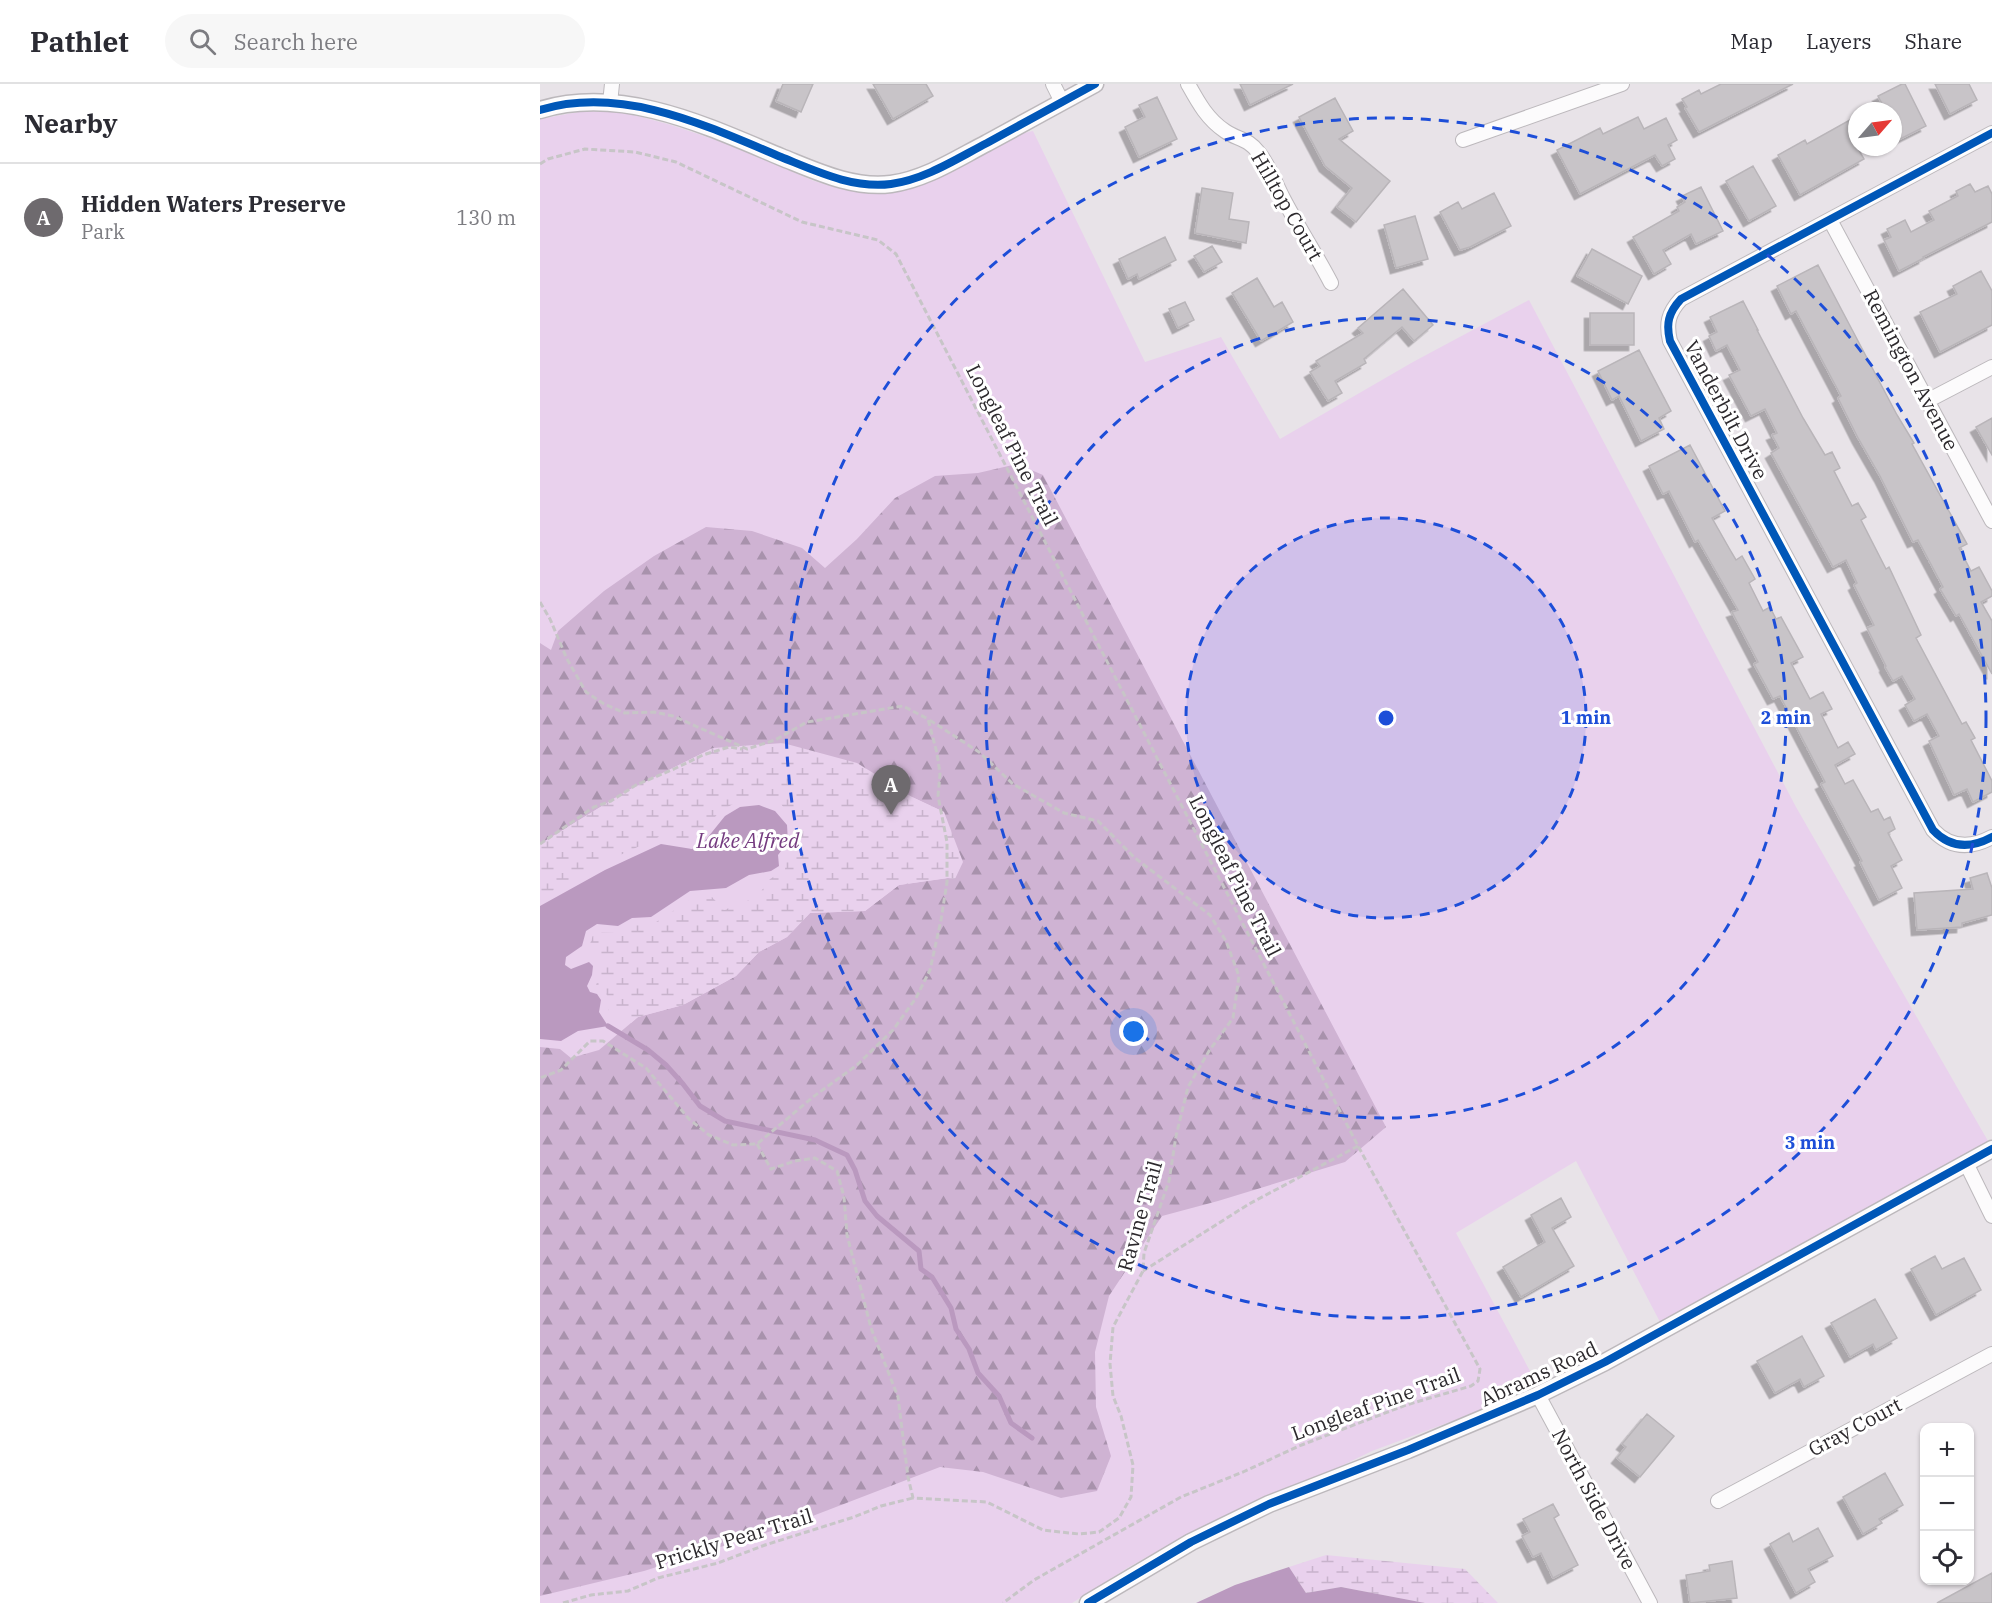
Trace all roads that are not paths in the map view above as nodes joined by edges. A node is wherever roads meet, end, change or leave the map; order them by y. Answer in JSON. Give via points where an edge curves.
{"nodes":[{"id":1,"x":612,"y":84,"type":"edge"},
{"id":2,"x":1053,"y":84,"type":"edge"},
{"id":3,"x":1095,"y":84,"type":"edge"},
{"id":4,"x":1188,"y":84,"type":"edge"},
{"id":5,"x":1622,"y":84,"type":"edge"},
{"id":6,"x":1062,"y":102,"type":"junction"},
{"id":7,"x":610,"y":103,"type":"junction"},
{"id":8,"x":540,"y":110,"type":"edge"},
{"id":9,"x":1992,"y":134,"type":"edge"},
{"id":10,"x":1463,"y":140,"type":"dead end"},
{"id":11,"x":1830,"y":220,"type":"junction"},
{"id":12,"x":1331,"y":283,"type":"dead end"},
{"id":13,"x":1992,"y":367,"type":"edge"},
{"id":14,"x":1927,"y":401,"type":"junction"},
{"id":15,"x":1992,"y":521,"type":"edge"},
{"id":16,"x":1992,"y":837,"type":"edge"},
{"id":17,"x":1992,"y":1149,"type":"edge"},
{"id":18,"x":1966,"y":1163,"type":"junction"},
{"id":19,"x":1992,"y":1216,"type":"edge"},
{"id":20,"x":1992,"y":1354,"type":"edge"},
{"id":21,"x":1538,"y":1395,"type":"junction"},
{"id":22,"x":1718,"y":1501,"type":"dead end"},
{"id":23,"x":1088,"y":1603,"type":"edge"},
{"id":24,"x":1650,"y":1603,"type":"edge"}],
"edges":[{"from":1,"to":7,"type":"street"},
{"from":2,"to":6,"type":"street"},
{"from":3,"to":6,"type":"street"},
{"from":4,"to":12,"type":"street","name":"Hilltop Court","via":[[1212,121],[1245,139],[1258,152]]},
{"from":5,"to":10,"type":"street"},
{"from":6,"to":7,"type":"street","via":[[928,175],[891,184],[845,180],[694,123],[625,103]]},
{"from":7,"to":8,"type":"street","via":[[584,102]]},
{"from":9,"to":11,"type":"street","name":"Vanderbilt Drive"},
{"from":11,"to":14,"type":"street","name":"Remington Avenue"},
{"from":11,"to":16,"type":"street","name":"Vanderbilt Drive","via":[[1681,299],[1668,318],[1667,330],[1933,830],[1947,842],[1960,845]]},
{"from":13,"to":14,"type":"street"},
{"from":14,"to":15,"type":"street","name":"Remington Avenue"},
{"from":17,"to":18,"type":"street","name":"Abrams Road"},
{"from":18,"to":19,"type":"street"},
{"from":18,"to":21,"type":"street","name":"Abrams Road"},
{"from":20,"to":22,"type":"street","name":"Gray Court"},
{"from":21,"to":23,"type":"street","name":"Abrams Road","via":[[1269,1504],[1191,1542]]},
{"from":21,"to":24,"type":"street","name":"North Side Drive"}]}
